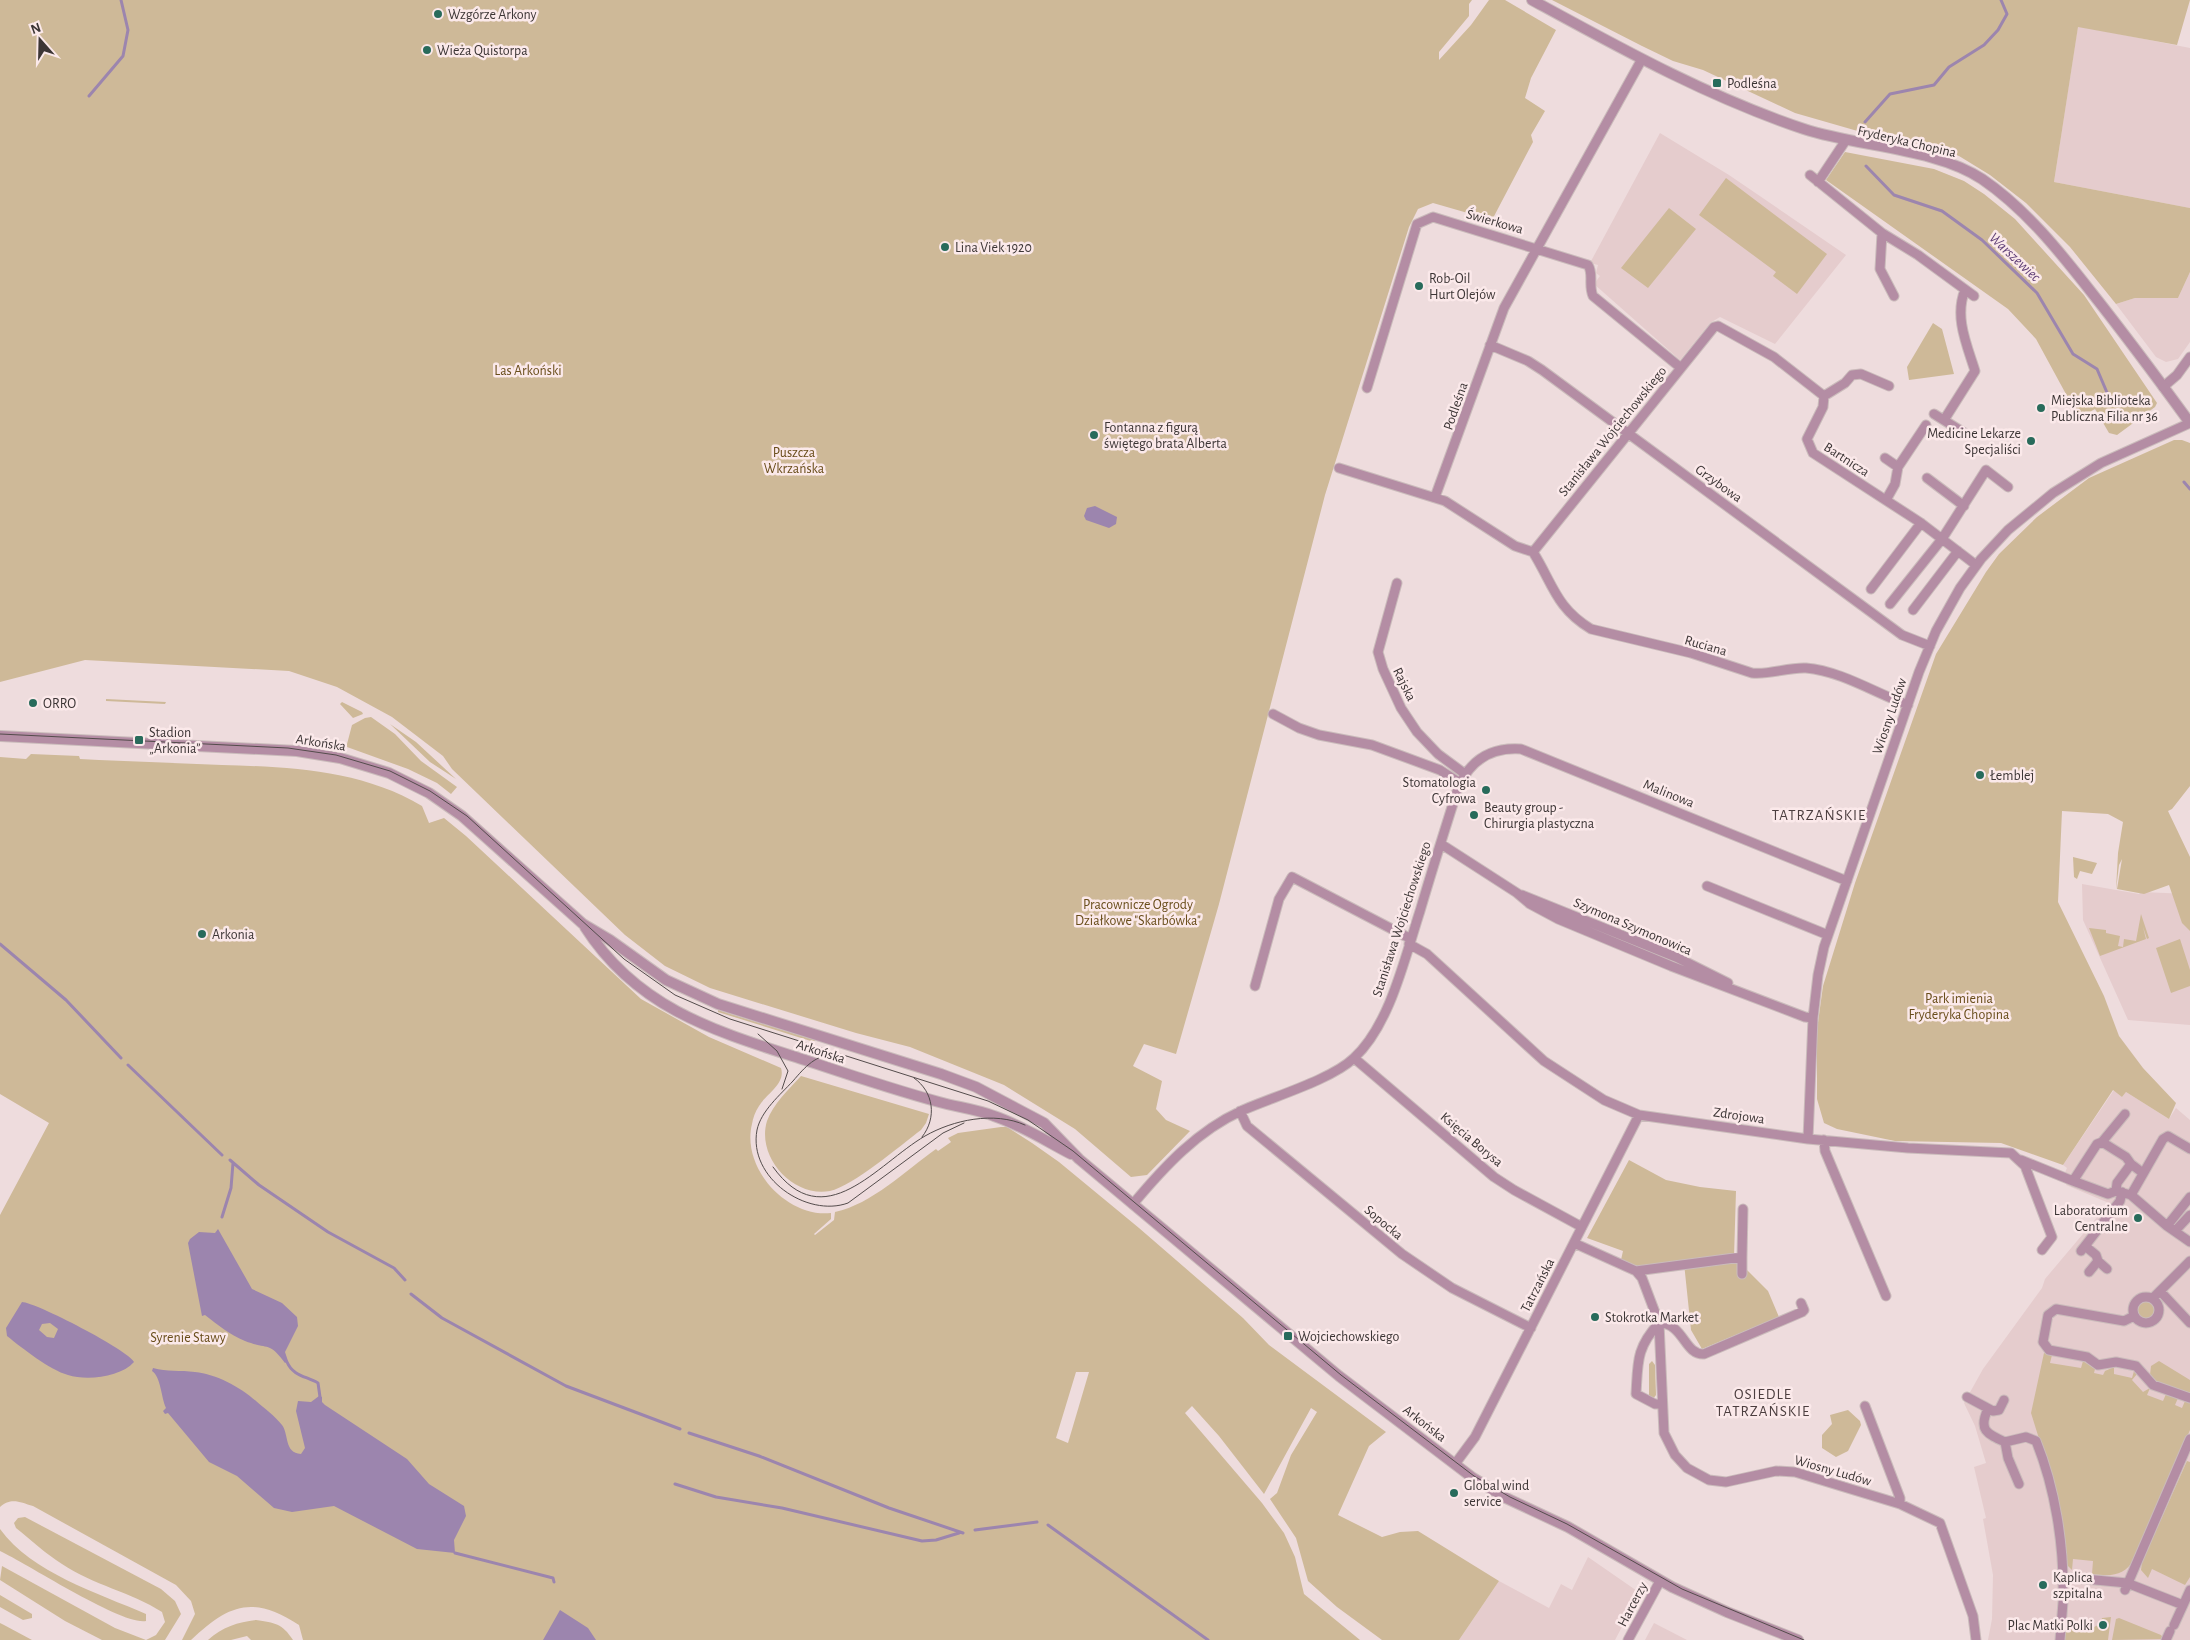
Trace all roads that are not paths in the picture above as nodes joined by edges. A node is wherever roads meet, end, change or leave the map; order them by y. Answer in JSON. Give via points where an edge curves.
{"nodes":[{"id":1,"x":1532,"y":0,"type":"edge"},
{"id":2,"x":1642,"y":60,"type":"junction"},
{"id":3,"x":1846,"y":140,"type":"junction"},
{"id":4,"x":1810,"y":175,"type":"dead end"},
{"id":5,"x":1818,"y":182,"type":"junction"},
{"id":6,"x":1882,"y":233,"type":"junction"},
{"id":7,"x":1537,"y":247,"type":"junction"},
{"id":8,"x":1965,"y":290,"type":"junction"},
{"id":9,"x":1894,"y":296,"type":"dead end"},
{"id":10,"x":1974,"y":296,"type":"dead end"},
{"id":11,"x":1490,"y":345,"type":"junction"},
{"id":12,"x":2190,"y":357,"type":"edge"},
{"id":13,"x":1681,"y":368,"type":"junction"},
{"id":14,"x":1889,"y":386,"type":"dead end"},
{"id":15,"x":2164,"y":387,"type":"junction"},
{"id":16,"x":1367,"y":388,"type":"dead end"},
{"id":17,"x":1824,"y":396,"type":"junction"},
{"id":18,"x":1934,"y":414,"type":"dead end"},
{"id":19,"x":1944,"y":420,"type":"junction"},
{"id":20,"x":2190,"y":423,"type":"edge"},
{"id":21,"x":1926,"y":425,"type":"dead end"},
{"id":22,"x":1629,"y":434,"type":"junction"},
{"id":23,"x":1966,"y":434,"type":"dead end"},
{"id":24,"x":1885,"y":458,"type":"dead end"},
{"id":25,"x":1898,"y":467,"type":"junction"},
{"id":26,"x":1339,"y":468,"type":"dead end"},
{"id":27,"x":1927,"y":478,"type":"dead end"},
{"id":28,"x":2008,"y":487,"type":"dead end"},
{"id":29,"x":1435,"y":497,"type":"junction"},
{"id":30,"x":1886,"y":500,"type":"junction"},
{"id":31,"x":1964,"y":506,"type":"junction"},
{"id":32,"x":1921,"y":523,"type":"junction"},
{"id":33,"x":1942,"y":539,"type":"junction"},
{"id":34,"x":1958,"y":551,"type":"junction"},
{"id":35,"x":1533,"y":552,"type":"junction"},
{"id":36,"x":1976,"y":566,"type":"junction"},
{"id":37,"x":1397,"y":583,"type":"dead end"},
{"id":38,"x":1871,"y":589,"type":"dead end"},
{"id":39,"x":1890,"y":604,"type":"dead end"},
{"id":40,"x":1913,"y":610,"type":"dead end"},
{"id":41,"x":1930,"y":646,"type":"junction"},
{"id":42,"x":1908,"y":705,"type":"junction"},
{"id":43,"x":1273,"y":714,"type":"dead end"},
{"id":44,"x":0,"y":736,"type":"edge"},
{"id":45,"x":1478,"y":759,"type":"joint"},
{"id":46,"x":1465,"y":774,"type":"junction"},
{"id":47,"x":1460,"y":783,"type":"junction"},
{"id":48,"x":1440,"y":844,"type":"junction"},
{"id":49,"x":1847,"y":881,"type":"junction"},
{"id":50,"x":1707,"y":886,"type":"dead end"},
{"id":51,"x":583,"y":924,"type":"junction"},
{"id":52,"x":1828,"y":935,"type":"junction"},
{"id":53,"x":1410,"y":941,"type":"junction"},
{"id":54,"x":1255,"y":986,"type":"dead end"},
{"id":55,"x":1813,"y":1018,"type":"junction"},
{"id":56,"x":1354,"y":1058,"type":"junction"},
{"id":57,"x":1240,"y":1111,"type":"junction"},
{"id":58,"x":2125,"y":1114,"type":"dead end"},
{"id":59,"x":1639,"y":1115,"type":"junction"},
{"id":60,"x":1808,"y":1139,"type":"junction"},
{"id":61,"x":1824,"y":1140,"type":"junction"},
{"id":62,"x":2102,"y":1142,"type":"junction"},
{"id":63,"x":2190,"y":1149,"type":"edge"},
{"id":64,"x":1079,"y":1158,"type":"junction"},
{"id":65,"x":2020,"y":1160,"type":"junction"},
{"id":66,"x":2130,"y":1164,"type":"junction"},
{"id":67,"x":2143,"y":1173,"type":"junction"},
{"id":68,"x":2073,"y":1181,"type":"junction"},
{"id":69,"x":2123,"y":1192,"type":"junction"},
{"id":70,"x":2190,"y":1197,"type":"edge"},
{"id":71,"x":1133,"y":1204,"type":"junction"},
{"id":72,"x":1743,"y":1210,"type":"dead end"},
{"id":73,"x":2190,"y":1215,"type":"edge"},
{"id":74,"x":1582,"y":1227,"type":"junction"},
{"id":75,"x":2171,"y":1229,"type":"junction"},
{"id":76,"x":2190,"y":1242,"type":"edge"},
{"id":77,"x":1574,"y":1243,"type":"junction"},
{"id":78,"x":2042,"y":1250,"type":"dead end"},
{"id":79,"x":1742,"y":1257,"type":"junction"},
{"id":80,"x":2098,"y":1261,"type":"junction"},
{"id":81,"x":2190,"y":1261,"type":"edge"},
{"id":82,"x":2108,"y":1269,"type":"dead end"},
{"id":83,"x":1636,"y":1272,"type":"junction"},
{"id":84,"x":2089,"y":1272,"type":"dead end"},
{"id":85,"x":1742,"y":1274,"type":"dead end"},
{"id":86,"x":2160,"y":1291,"type":"junction"},
{"id":87,"x":1886,"y":1296,"type":"dead end"},
{"id":88,"x":2153,"y":1298,"type":"junction"},
{"id":89,"x":1802,"y":1303,"type":"dead end"},
{"id":90,"x":2134,"y":1316,"type":"junction"},
{"id":91,"x":1659,"y":1323,"type":"junction"},
{"id":92,"x":2190,"y":1323,"type":"edge"},
{"id":93,"x":1530,"y":1328,"type":"junction"},
{"id":94,"x":1967,"y":1397,"type":"dead end"},
{"id":95,"x":2190,"y":1398,"type":"edge"},
{"id":96,"x":2004,"y":1400,"type":"dead end"},
{"id":97,"x":1661,"y":1404,"type":"junction"},
{"id":98,"x":1865,"y":1406,"type":"dead end"},
{"id":99,"x":1988,"y":1409,"type":"junction"},
{"id":100,"x":2190,"y":1439,"type":"edge"},
{"id":101,"x":2005,"y":1442,"type":"junction"},
{"id":102,"x":1455,"y":1464,"type":"junction"},
{"id":103,"x":2019,"y":1484,"type":"dead end"},
{"id":104,"x":1900,"y":1504,"type":"junction"},
{"id":105,"x":2064,"y":1577,"type":"junction"},
{"id":106,"x":1660,"y":1581,"type":"junction"},
{"id":107,"x":2126,"y":1587,"type":"junction"},
{"id":108,"x":2190,"y":1590,"type":"edge"},
{"id":109,"x":2183,"y":1605,"type":"junction"},
{"id":110,"x":2170,"y":1632,"type":"edge"},
{"id":111,"x":1628,"y":1640,"type":"edge"},
{"id":112,"x":1798,"y":1640,"type":"edge"},
{"id":113,"x":1976,"y":1640,"type":"edge"},
{"id":114,"x":2060,"y":1640,"type":"edge"}],
"edges":[{"from":1,"to":2,"type":"street","name":"Fryderyka Chopina"},
{"from":2,"to":3,"type":"street","name":"Fryderyka Chopina","via":[[1732,101],[1805,129]]},
{"from":2,"to":7,"type":"street","name":"Podleśna"},
{"from":3,"to":5,"type":"street"},
{"from":3,"to":15,"type":"street","name":"Fryderyka Chopina","via":[[1955,165],[1998,191],[2054,245]]},
{"from":4,"to":5,"type":"street"},
{"from":5,"to":6,"type":"street"},
{"from":6,"to":8,"type":"street"},
{"from":6,"to":9,"type":"street","via":[[1880,269]]},
{"from":7,"to":11,"type":"street","name":"Podleśna","via":[[1504,308]]},
{"from":7,"to":13,"type":"street","name":"Świerkowa","via":[[1588,265],[1592,270],[1590,288],[1593,296]]},
{"from":7,"to":16,"type":"street","name":"Świerkowa","via":[[1433,217],[1417,224]]},
{"from":8,"to":10,"type":"street"},
{"from":8,"to":19,"type":"street","via":[[1961,320],[1975,371]]},
{"from":11,"to":22,"type":"street","name":"Grzybowa","via":[[1528,361]]},
{"from":11,"to":29,"type":"street","name":"Podleśna"},
{"from":12,"to":15,"type":"street"},
{"from":13,"to":17,"type":"street","name":"Stanisława Wojciechowskiego","via":[[1714,327],[1723,327],[1774,357]]},
{"from":13,"to":22,"type":"street","name":"Stanisława Wojciechowskiego"},
{"from":14,"to":17,"type":"street","via":[[1861,374],[1852,375]]},
{"from":15,"to":20,"type":"street","name":"Fryderyka Chopina"},
{"from":17,"to":30,"type":"street","name":"Bartnicza","via":[[1823,407],[1807,439],[1810,449]]},
{"from":18,"to":19,"type":"street"},
{"from":19,"to":23,"type":"street"},
{"from":20,"to":36,"type":"street","name":"Wiosny Ludów","via":[[2115,456],[2069,482],[2008,530]]},
{"from":21,"to":25,"type":"street"},
{"from":22,"to":35,"type":"street","name":"Stanisława Wojciechowskiego"},
{"from":22,"to":41,"type":"street","name":"Grzybowa","via":[[1902,635]]},
{"from":24,"to":25,"type":"street"},
{"from":25,"to":30,"type":"street","via":[[1895,484]]},
{"from":26,"to":29,"type":"street"},
{"from":27,"to":31,"type":"street"},
{"from":28,"to":31,"type":"street","via":[[1986,470]]},
{"from":29,"to":35,"type":"street","via":[[1453,505],[1515,546]]},
{"from":30,"to":32,"type":"street","name":"Bartnicza"},
{"from":31,"to":33,"type":"street"},
{"from":32,"to":33,"type":"street","name":"Bartnicza"},
{"from":32,"to":38,"type":"street"},
{"from":33,"to":34,"type":"street","name":"Bartnicza"},
{"from":33,"to":39,"type":"street"},
{"from":34,"to":36,"type":"street","name":"Bartnicza"},
{"from":34,"to":40,"type":"street"},
{"from":35,"to":42,"type":"street","name":"Ruciana","via":[[1558,600],[1577,621],[1591,629],[1691,653],[1752,673],[1804,668],[1828,673]]},
{"from":36,"to":41,"type":"street","name":"Wiosny Ludów","via":[[1950,606]]},
{"from":37,"to":46,"type":"street","name":"Rajska","via":[[1378,652],[1383,669],[1401,708],[1417,732],[1438,754]]},
{"from":41,"to":42,"type":"street","name":"Wiosny Ludów"},
{"from":42,"to":49,"type":"street","name":"Wiosny Ludów"},
{"from":43,"to":47,"type":"street","via":[[1319,735],[1372,745],[1440,770]]},
{"from":44,"to":51,"type":"street","name":"Arkońska","via":[[288,750],[332,756],[368,766],[415,785],[456,811]]},
{"from":45,"to":46,"type":"street","name":"Stanisława Wojciechowskiego"},
{"from":45,"to":49,"type":"street","name":"Malinowa","via":[[1497,750],[1522,750]]},
{"from":46,"to":47,"type":"street","name":"Stanisława Wojciechowskiego"},
{"from":47,"to":48,"type":"street","name":"Stanisława Wojciechowskiego"},
{"from":48,"to":53,"type":"street","name":"Stanisława Wojciechowskiego"},
{"from":48,"to":55,"type":"street","name":"Szymona Szymonowica","via":[[1516,893],[1676,957],[1719,978],[1736,991]]},
{"from":49,"to":52,"type":"street","name":"Wiosny Ludów"},
{"from":50,"to":52,"type":"street"},
{"from":51,"to":64,"type":"street","name":"Arkońska","via":[[655,974],[698,996],[983,1090],[1044,1123]]},
{"from":51,"to":64,"type":"street","name":"Arkońska","via":[[600,949],[633,981],[698,1023],[736,1039],[904,1092],[1000,1118]]},
{"from":52,"to":55,"type":"street","name":"Wiosny Ludów","via":[[1818,975]]},
{"from":53,"to":54,"type":"street","name":"Zdrojowa","via":[[1292,877],[1279,900]]},
{"from":53,"to":56,"type":"street","name":"Stanisława Wojciechowskiego","via":[[1398,980],[1379,1022]]},
{"from":53,"to":59,"type":"street","name":"Zdrojowa","via":[[1544,1061],[1604,1100]]},
{"from":55,"to":60,"type":"street","name":"Wiosny Ludów"},
{"from":56,"to":57,"type":"street","name":"Stanisława Wojciechowskiego","via":[[1330,1074]]},
{"from":56,"to":74,"type":"street","name":"Księcia Borysa","via":[[1494,1177]]},
{"from":57,"to":71,"type":"street","name":"Stanisława Wojciechowskiego","via":[[1199,1136],[1177,1155]]},
{"from":57,"to":93,"type":"street","name":"Sopocka","via":[[1247,1126],[1402,1254],[1452,1288]]},
{"from":58,"to":62,"type":"street"},
{"from":59,"to":60,"type":"street","name":"Zdrojowa"},
{"from":59,"to":74,"type":"street","name":"Tatrzańska"},
{"from":60,"to":61,"type":"street","name":"Zdrojowa"},
{"from":61,"to":65,"type":"street","name":"Zdrojowa","via":[[1939,1150],[2005,1151]]},
{"from":61,"to":87,"type":"street","via":[[1825,1151]]},
{"from":62,"to":66,"type":"street","via":[[2126,1157]]},
{"from":62,"to":68,"type":"street","via":[[2097,1144]]},
{"from":63,"to":67,"type":"street","via":[[2168,1136],[2163,1138]]},
{"from":64,"to":71,"type":"street","name":"Arkońska"},
{"from":65,"to":68,"type":"street","name":"Zdrojowa"},
{"from":65,"to":78,"type":"street","via":[[2052,1237]]},
{"from":66,"to":67,"type":"street"},
{"from":66,"to":69,"type":"street","via":[[2117,1183]]},
{"from":67,"to":69,"type":"street"},
{"from":68,"to":69,"type":"street","name":"Zdrojowa","via":[[2108,1194]]},
{"from":69,"to":75,"type":"street"},
{"from":69,"to":80,"type":"street","via":[[2120,1201],[2083,1249],[2096,1254]]},
{"from":70,"to":75,"type":"street"},
{"from":71,"to":102,"type":"street","name":"Arkońska","via":[[1339,1376]]},
{"from":72,"to":79,"type":"street"},
{"from":73,"to":75,"type":"street"},
{"from":74,"to":77,"type":"street","name":"Tatrzańska"},
{"from":75,"to":76,"type":"street"},
{"from":77,"to":83,"type":"street"},
{"from":77,"to":93,"type":"street","name":"Tatrzańska"},
{"from":79,"to":83,"type":"street"},
{"from":79,"to":85,"type":"street"},
{"from":80,"to":82,"type":"street"},
{"from":80,"to":84,"type":"street"},
{"from":81,"to":86,"type":"street"},
{"from":83,"to":91,"type":"street","name":"Wiosny Ludów","via":[[1642,1278]]},
{"from":86,"to":88,"type":"street"},
{"from":86,"to":92,"type":"street"},
{"from":88,"to":90,"type":"street","via":[[2137,1300]]},
{"from":88,"to":90,"type":"street","via":[[2159,1307],[2156,1318],[2145,1323]]},
{"from":89,"to":91,"type":"street","via":[[1802,1312],[1704,1354],[1694,1351],[1674,1326]]},
{"from":90,"to":95,"type":"street","via":[[2124,1320],[2056,1309],[2048,1315],[2043,1342],[2049,1350],[2087,1357],[2098,1365],[2116,1362],[2136,1366],[2153,1384]]},
{"from":91,"to":97,"type":"street","name":"Wiosny Ludów"},
{"from":91,"to":97,"type":"street","via":[[1639,1353],[1636,1394]]},
{"from":93,"to":102,"type":"street","name":"Tatrzańska","via":[[1475,1437]]},
{"from":94,"to":99,"type":"street"},
{"from":96,"to":99,"type":"street","via":[[1999,1410]]},
{"from":97,"to":104,"type":"street","name":"Wiosny Ludów","via":[[1669,1446],[1687,1468],[1709,1480],[1726,1482],[1776,1471],[1795,1472]]},
{"from":98,"to":104,"type":"street"},
{"from":99,"to":101,"type":"street","via":[[1984,1428]]},
{"from":100,"to":107,"type":"street"},
{"from":101,"to":103,"type":"street"},
{"from":101,"to":105,"type":"street","via":[[2026,1437],[2036,1441],[2052,1498]]},
{"from":102,"to":106,"type":"street","name":"Arkońska","via":[[1495,1491],[1568,1527]]},
{"from":104,"to":113,"type":"street","name":"Wiosny Ludów","via":[[1940,1523],[1973,1616]]},
{"from":105,"to":107,"type":"street"},
{"from":105,"to":114,"type":"street"},
{"from":106,"to":111,"type":"street","name":"Harcerzy"},
{"from":106,"to":112,"type":"street","name":"Arkońska"},
{"from":107,"to":109,"type":"street"},
{"from":108,"to":109,"type":"street"},
{"from":109,"to":110,"type":"street"}]}
